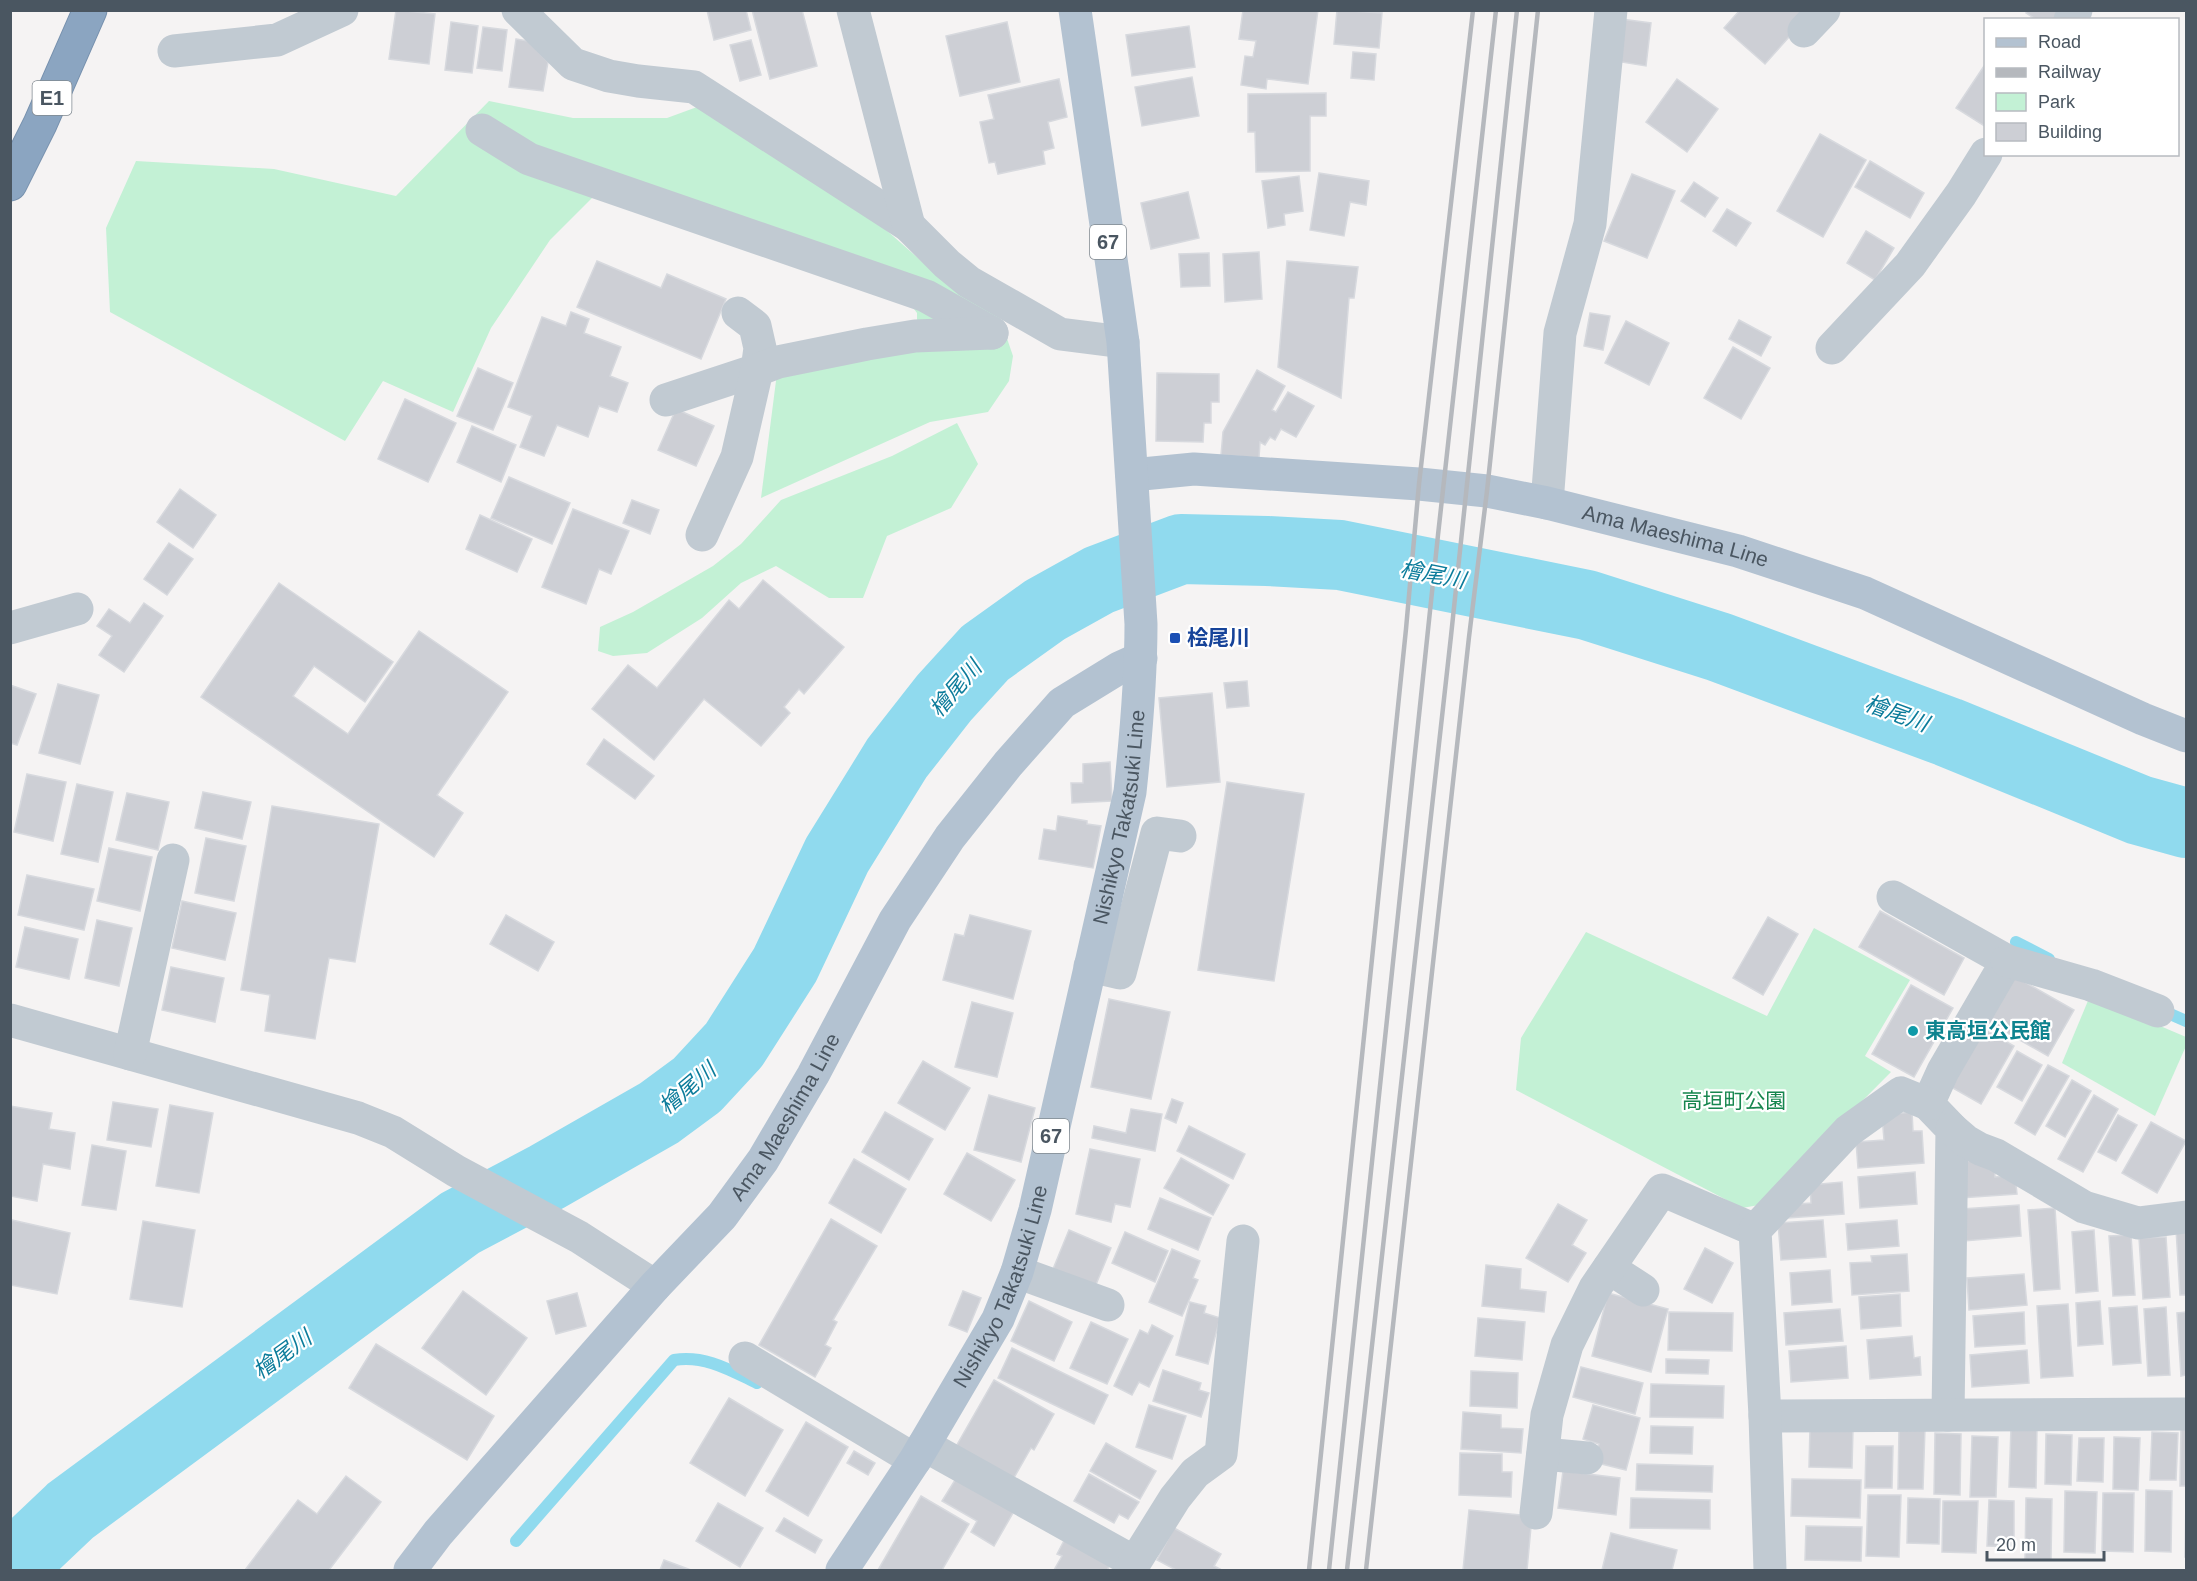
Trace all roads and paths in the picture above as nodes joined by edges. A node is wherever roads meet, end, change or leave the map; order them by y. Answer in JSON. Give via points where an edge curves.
{"nodes":[{"id":1,"x":90,"y":10,"type":"edge"},
{"id":2,"x":342,"y":10,"type":"edge"},
{"id":3,"x":518,"y":10,"type":"edge"},
{"id":4,"x":853,"y":10,"type":"edge"},
{"id":5,"x":1075,"y":10,"type":"edge"},
{"id":6,"x":1611,"y":10,"type":"edge"},
{"id":7,"x":174,"y":51,"type":"dead end"},
{"id":8,"x":483,"y":130,"type":"dead end"},
{"id":9,"x":1985,"y":156,"type":"edge"},
{"id":10,"x":10,"y":184,"type":"edge"},
{"id":11,"x":909,"y":226,"type":"junction"},
{"id":12,"x":738,"y":313,"type":"dead end"},
{"id":13,"x":992,"y":333,"type":"junction"},
{"id":14,"x":1060,"y":334,"type":"junction"},
{"id":15,"x":1123,"y":342,"type":"junction"},
{"id":16,"x":1832,"y":348,"type":"dead end"},
{"id":17,"x":757,"y":370,"type":"junction"},
{"id":18,"x":666,"y":400,"type":"dead end"},
{"id":19,"x":1133,"y":488,"type":"junction"},
{"id":20,"x":1547,"y":503,"type":"junction"},
{"id":21,"x":702,"y":535,"type":"dead end"},
{"id":22,"x":77,"y":609,"type":"dead end"},
{"id":23,"x":10,"y":627,"type":"edge"},
{"id":24,"x":1141,"y":658,"type":"junction"},
{"id":25,"x":2187,"y":736,"type":"edge"},
{"id":26,"x":1180,"y":836,"type":"dead end"},
{"id":27,"x":172,"y":860,"type":"dead end"},
{"id":28,"x":1893,"y":897,"type":"dead end"},
{"id":29,"x":2007,"y":961,"type":"junction"},
{"id":30,"x":1090,"y":966,"type":"junction"},
{"id":31,"x":2158,"y":1011,"type":"dead end"},
{"id":32,"x":12,"y":1023,"type":"edge"},
{"id":33,"x":130,"y":1054,"type":"junction"},
{"id":34,"x":1928,"y":1104,"type":"junction"},
{"id":35,"x":1952,"y":1130,"type":"junction"},
{"id":36,"x":2187,"y":1217,"type":"edge"},
{"id":37,"x":1755,"y":1230,"type":"junction"},
{"id":38,"x":1242,"y":1240,"type":"dead end"},
{"id":39,"x":1609,"y":1268,"type":"junction"},
{"id":40,"x":1017,"y":1272,"type":"junction"},
{"id":41,"x":655,"y":1286,"type":"junction"},
{"id":42,"x":1643,"y":1290,"type":"dead end"},
{"id":43,"x":1108,"y":1305,"type":"dead end"},
{"id":44,"x":745,"y":1358,"type":"dead end"},
{"id":45,"x":2187,"y":1414,"type":"edge"},
{"id":46,"x":1948,"y":1415,"type":"junction"},
{"id":47,"x":1765,"y":1416,"type":"junction"},
{"id":48,"x":920,"y":1453,"type":"junction"},
{"id":49,"x":1543,"y":1454,"type":"junction"},
{"id":50,"x":1587,"y":1458,"type":"dead end"},
{"id":51,"x":1536,"y":1513,"type":"dead end"},
{"id":52,"x":1132,"y":1566,"type":"edge"},
{"id":53,"x":410,"y":1570,"type":"edge"},
{"id":54,"x":842,"y":1570,"type":"edge"},
{"id":55,"x":1770,"y":1570,"type":"edge"}],
"edges":[{"from":1,"to":10,"type":"highway","number":"E1"},
{"from":2,"to":7,"type":"street","via":[[277,40]]},
{"from":3,"to":11,"type":"street","via":[[573,64],[609,76],[694,87]]},
{"from":4,"to":11,"type":"street"},
{"from":5,"to":15,"type":"main road","name":"Nishikyo Takatsuki Line","number":"67"},
{"from":6,"to":20,"type":"street","via":[[1590,224],[1560,333]]},
{"from":8,"to":13,"type":"street","via":[[529,159],[926,296]]},
{"from":9,"to":16,"type":"street","via":[[1910,265]]},
{"from":11,"to":14,"type":"street","via":[[969,282]]},
{"from":12,"to":17,"type":"street","via":[[754,326],[760,348]]},
{"from":13,"to":14,"type":"street"},
{"from":13,"to":17,"type":"street","via":[[915,336],[778,362]]},
{"from":14,"to":15,"type":"street"},
{"from":15,"to":19,"type":"main road","name":"Nishikyo Takatsuki Line","number":"67"},
{"from":17,"to":18,"type":"street"},
{"from":17,"to":21,"type":"street","via":[[738,457]]},
{"from":19,"to":20,"type":"main road","name":"Ama Maeshima Line","via":[[1194,469],[1419,484],[1487,491]]},
{"from":19,"to":24,"type":"main road","name":"Nishikyo Takatsuki Line","number":"67"},
{"from":20,"to":25,"type":"main road","name":"Ama Maeshima Line","via":[[1738,552],[1864,593]]},
{"from":22,"to":23,"type":"street"},
{"from":24,"to":30,"type":"main road","name":"Nishikyo Takatsuki Line","number":"67","via":[[1130,792]]},
{"from":24,"to":41,"type":"main road","name":"Ama Maeshima Line","via":[[1062,703],[957,828],[896,920],[763,1160],[722,1216]]},
{"from":26,"to":30,"type":"street","via":[[1158,833],[1120,973]]},
{"from":27,"to":33,"type":"street"},
{"from":28,"to":29,"type":"street"},
{"from":29,"to":31,"type":"street","via":[[2091,985]]},
{"from":29,"to":34,"type":"street"},
{"from":30,"to":40,"type":"main road","name":"Nishikyo Takatsuki Line","number":"67","via":[[1035,1210]]},
{"from":32,"to":33,"type":"street"},
{"from":33,"to":41,"type":"street","via":[[358,1118],[393,1132],[579,1237]]},
{"from":34,"to":35,"type":"street"},
{"from":34,"to":37,"type":"street","via":[[1901,1093],[1848,1131]]},
{"from":35,"to":36,"type":"street","via":[[2084,1207],[2139,1223]]},
{"from":35,"to":46,"type":"street"},
{"from":37,"to":39,"type":"street","via":[[1662,1190]]},
{"from":37,"to":47,"type":"street"},
{"from":38,"to":52,"type":"street","via":[[1221,1454],[1195,1473],[1175,1498]]},
{"from":39,"to":42,"type":"street"},
{"from":39,"to":49,"type":"street","via":[[1567,1345],[1547,1415]]},
{"from":40,"to":43,"type":"street"},
{"from":40,"to":48,"type":"main road","name":"Nishikyo Takatsuki Line","number":"67","via":[[998,1318]]},
{"from":41,"to":53,"type":"main road","name":"Ama Maeshima Line"},
{"from":44,"to":48,"type":"street"},
{"from":45,"to":46,"type":"street"},
{"from":46,"to":47,"type":"street"},
{"from":47,"to":55,"type":"street"},
{"from":48,"to":52,"type":"street"},
{"from":48,"to":54,"type":"main road","name":"Nishikyo Takatsuki Line","number":"67"},
{"from":49,"to":50,"type":"street"},
{"from":49,"to":51,"type":"street"}]}
